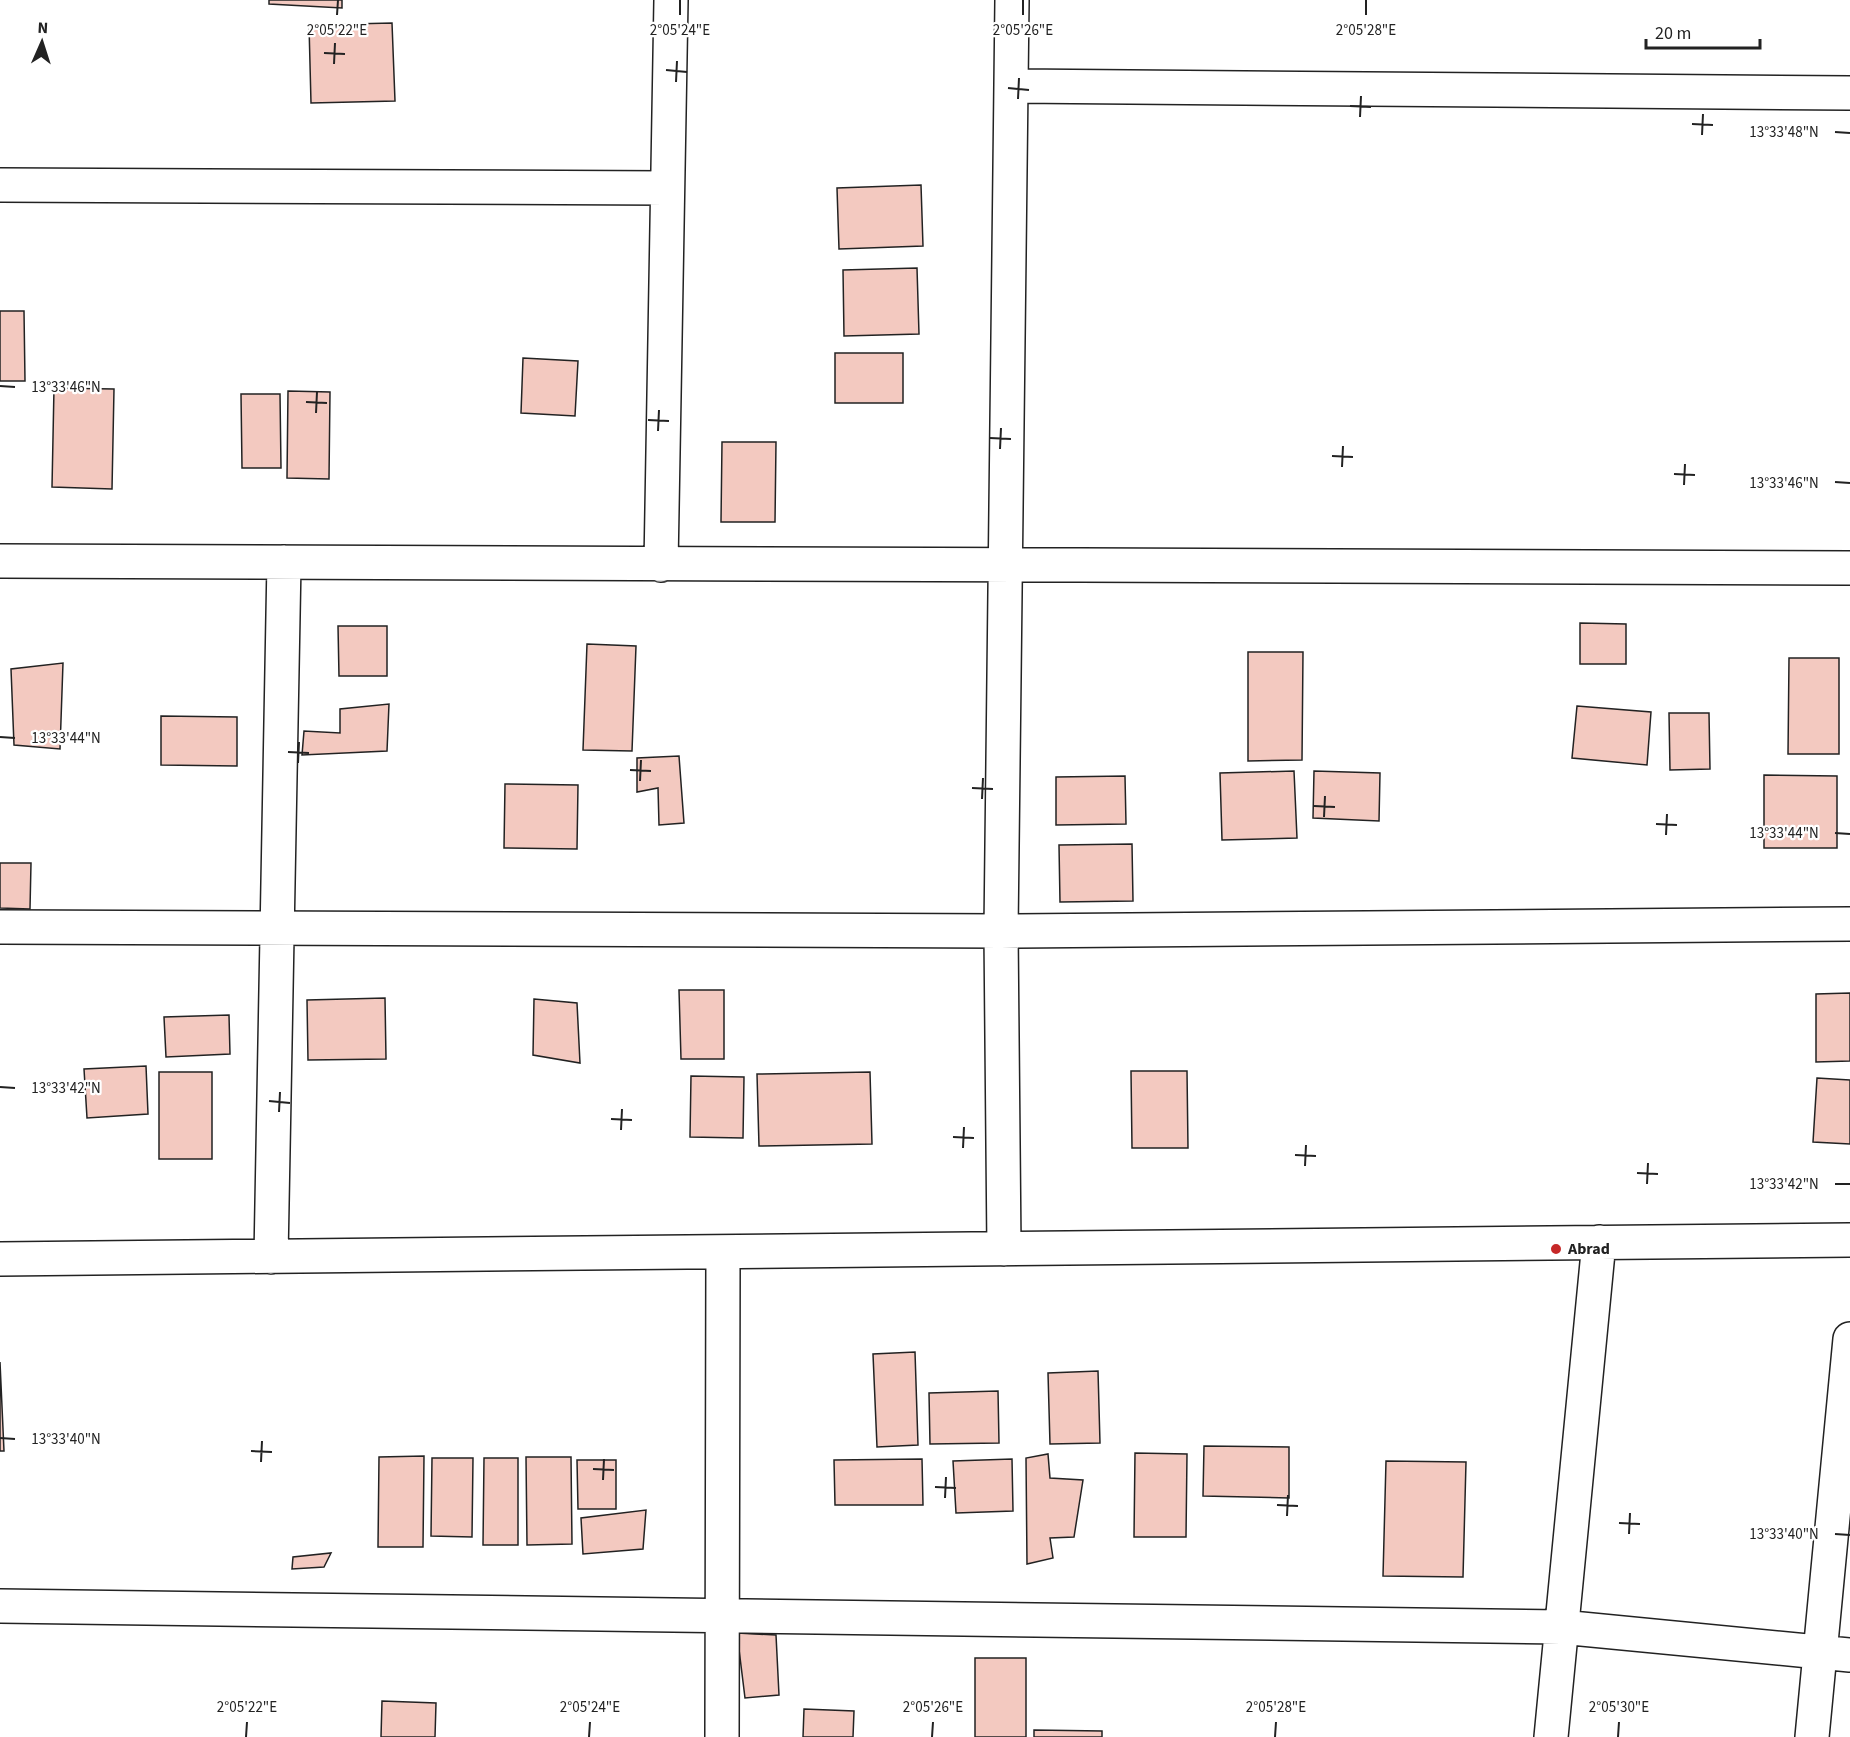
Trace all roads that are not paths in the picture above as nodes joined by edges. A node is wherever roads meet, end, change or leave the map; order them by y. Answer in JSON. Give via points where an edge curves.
{"nodes":[{"id":1,"x":671,"y":0,"type":"edge"},
{"id":2,"x":1012,"y":0,"type":"edge"},
{"id":3,"x":1011,"y":86,"type":"junction"},
{"id":4,"x":1850,"y":93,"type":"edge"},
{"id":5,"x":0,"y":184,"type":"edge"},
{"id":6,"x":667,"y":188,"type":"junction"},
{"id":7,"x":0,"y":561,"type":"edge"},
{"id":8,"x":284,"y":562,"type":"junction"},
{"id":9,"x":661,"y":565,"type":"junction"},
{"id":10,"x":1006,"y":566,"type":"junction"},
{"id":11,"x":1850,"y":568,"type":"edge"},
{"id":12,"x":1850,"y":924,"type":"edge"},
{"id":13,"x":0,"y":927,"type":"edge"},
{"id":14,"x":279,"y":927,"type":"junction"},
{"id":15,"x":1002,"y":931,"type":"junction"},
{"id":16,"x":1850,"y":1240,"type":"edge"},
{"id":17,"x":1599,"y":1242,"type":"junction"},
{"id":18,"x":1004,"y":1249,"type":"junction"},
{"id":19,"x":723,"y":1252,"type":"junction"},
{"id":20,"x":271,"y":1257,"type":"junction"},
{"id":21,"x":0,"y":1259,"type":"edge"},
{"id":22,"x":1850,"y":1339,"type":"edge"},
{"id":23,"x":0,"y":1606,"type":"edge"},
{"id":24,"x":724,"y":1615,"type":"junction"},
{"id":25,"x":1561,"y":1627,"type":"junction"},
{"id":26,"x":1835,"y":1654,"type":"edge"},
{"id":27,"x":722,"y":1737,"type":"edge"},
{"id":28,"x":1551,"y":1737,"type":"edge"},
{"id":29,"x":1812,"y":1737,"type":"edge"}],
"edges":[{"from":1,"to":6,"type":"street"},
{"from":2,"to":3,"type":"street"},
{"from":3,"to":4,"type":"street"},
{"from":3,"to":10,"type":"street"},
{"from":5,"to":6,"type":"street"},
{"from":6,"to":9,"type":"street"},
{"from":7,"to":8,"type":"street"},
{"from":8,"to":9,"type":"street"},
{"from":8,"to":14,"type":"street"},
{"from":9,"to":10,"type":"street"},
{"from":10,"to":11,"type":"street"},
{"from":10,"to":15,"type":"street"},
{"from":12,"to":15,"type":"street"},
{"from":13,"to":14,"type":"street"},
{"from":14,"to":15,"type":"street"},
{"from":14,"to":20,"type":"street"},
{"from":15,"to":18,"type":"street"},
{"from":16,"to":17,"type":"street"},
{"from":17,"to":18,"type":"street"},
{"from":17,"to":25,"type":"street"},
{"from":18,"to":19,"type":"street"},
{"from":19,"to":20,"type":"street"},
{"from":19,"to":24,"type":"street"},
{"from":20,"to":21,"type":"street"},
{"from":22,"to":26,"type":"street"},
{"from":23,"to":24,"type":"street"},
{"from":24,"to":25,"type":"street"},
{"from":24,"to":27,"type":"street"},
{"from":25,"to":26,"type":"street"},
{"from":25,"to":28,"type":"street"},
{"from":26,"to":29,"type":"street"}]}
